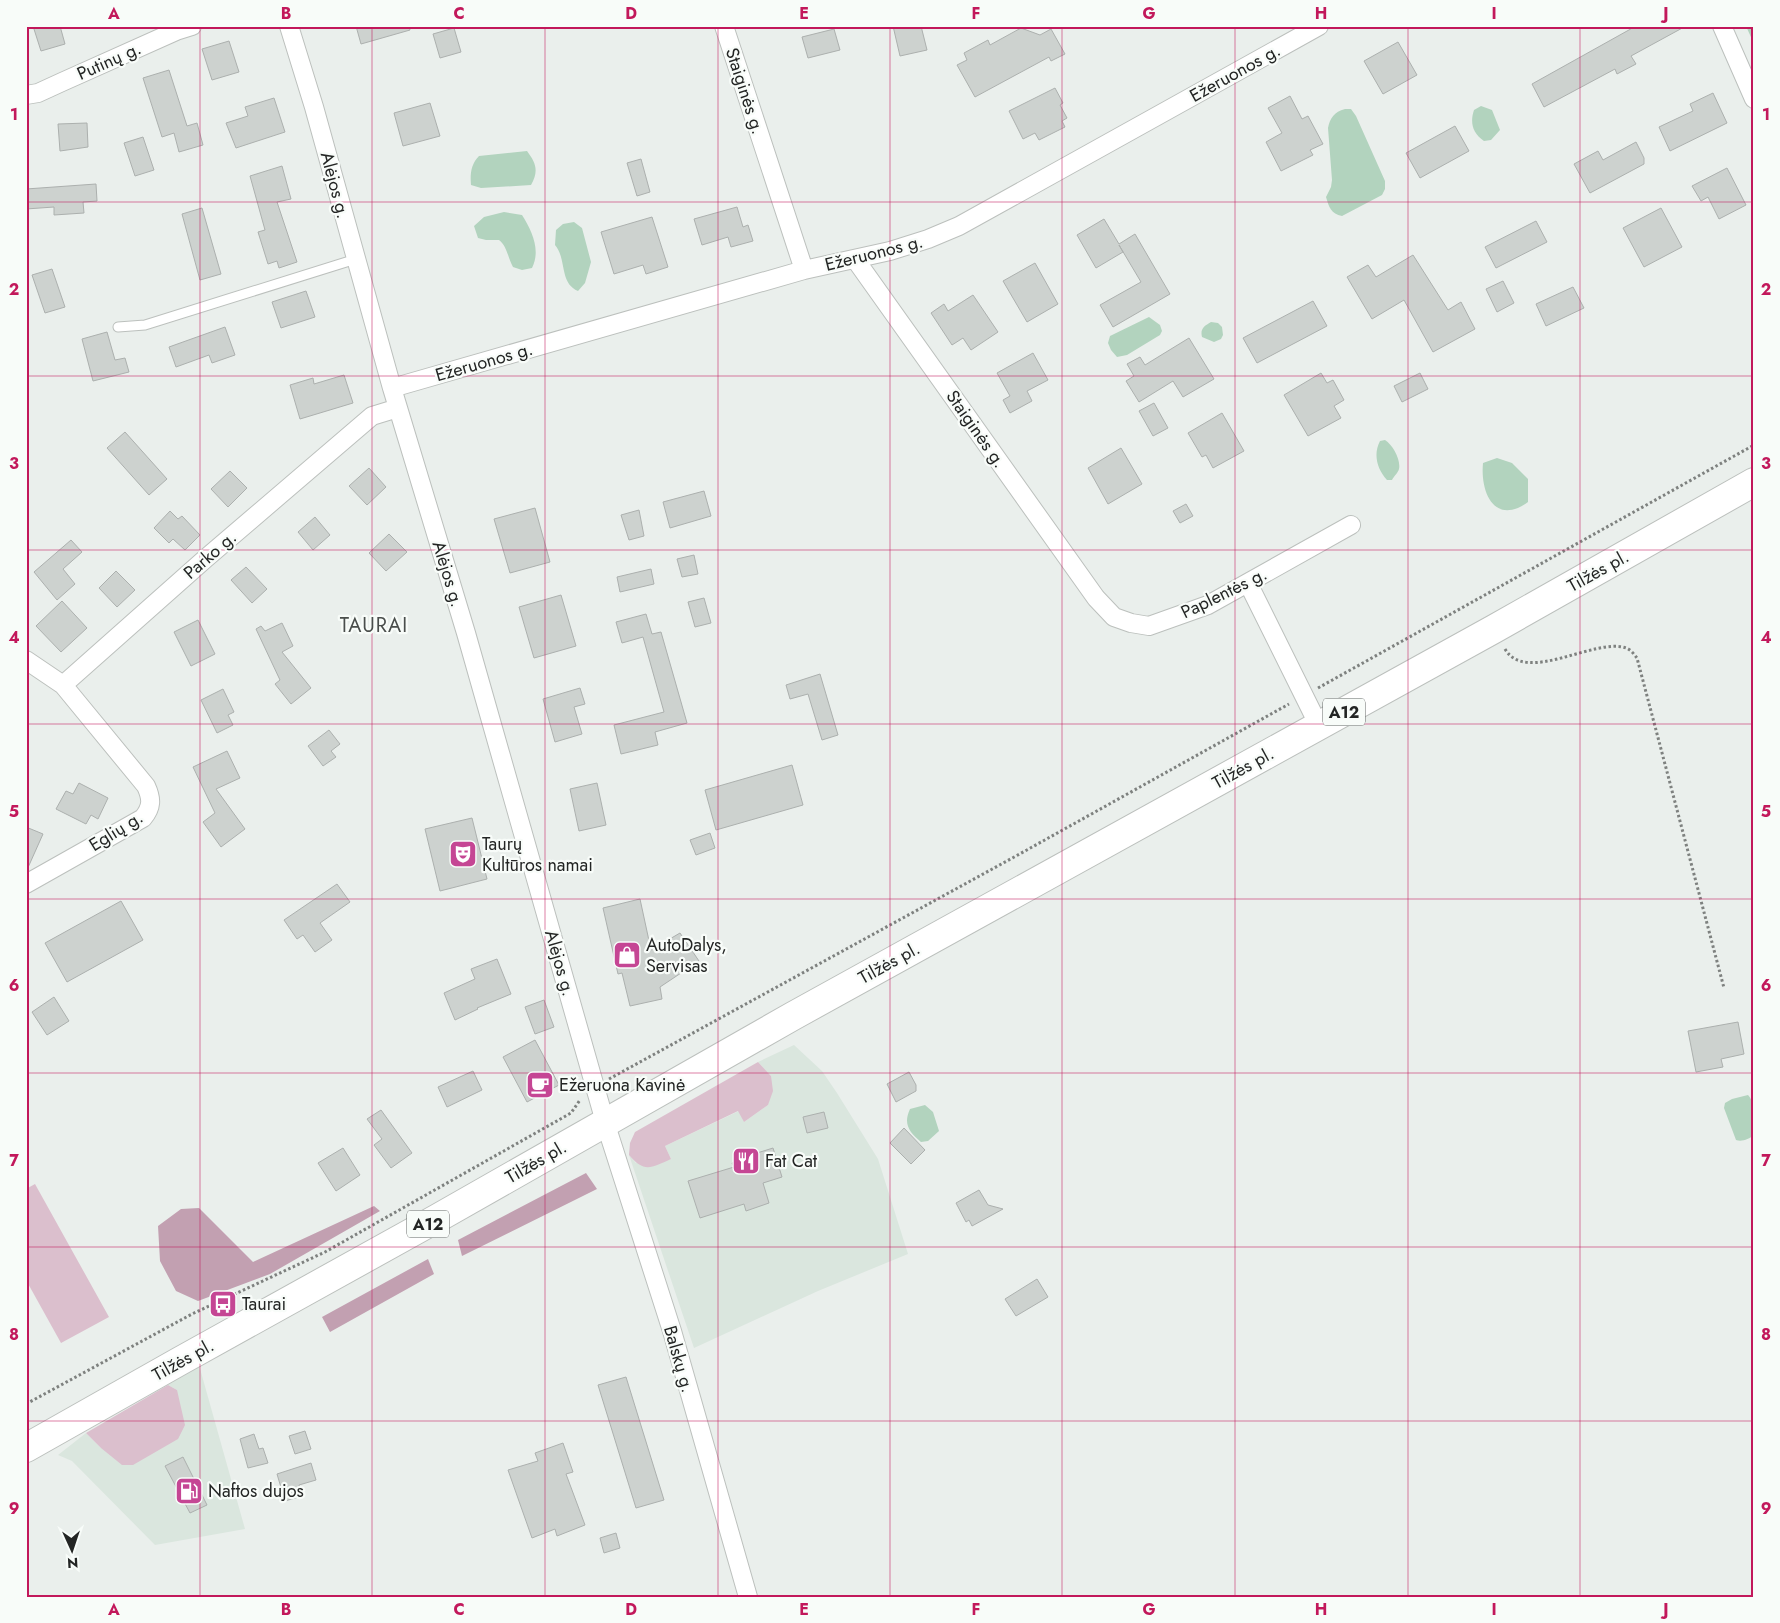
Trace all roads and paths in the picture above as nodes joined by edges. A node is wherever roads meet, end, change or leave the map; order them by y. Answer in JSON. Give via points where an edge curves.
{"nodes":[{"id":1,"x":192,"y":26,"type":"edge"},
{"id":2,"x":289,"y":26,"type":"edge"},
{"id":3,"x":724,"y":26,"type":"edge"},
{"id":4,"x":1319,"y":26,"type":"edge"},
{"id":5,"x":1722,"y":26,"type":"edge"},
{"id":6,"x":26,"y":95,"type":"edge"},
{"id":7,"x":1754,"y":99,"type":"edge"},
{"id":8,"x":356,"y":259,"type":"junction"},
{"id":9,"x":855,"y":259,"type":"junction"},
{"id":10,"x":804,"y":270,"type":"junction"},
{"id":11,"x":118,"y":327,"type":"dead end"},
{"id":12,"x":392,"y":388,"type":"junction"},
{"id":13,"x":398,"y":408,"type":"junction"},
{"id":14,"x":1754,"y":445,"type":"edge"},
{"id":15,"x":1754,"y":482,"type":"edge"},
{"id":16,"x":1351,"y":525,"type":"dead end"},
{"id":17,"x":1248,"y":583,"type":"junction"},
{"id":18,"x":1096,"y":598,"type":"joint"},
{"id":19,"x":1494,"y":629,"type":"junction"},
{"id":20,"x":26,"y":660,"type":"edge"},
{"id":21,"x":63,"y":685,"type":"junction"},
{"id":22,"x":1304,"y":696,"type":"junction"},
{"id":23,"x":1319,"y":726,"type":"junction"},
{"id":24,"x":26,"y":884,"type":"edge"},
{"id":25,"x":1724,"y":988,"type":"dead end"},
{"id":26,"x":594,"y":1085,"type":"junction"},
{"id":27,"x":605,"y":1122,"type":"junction"},
{"id":28,"x":26,"y":1404,"type":"edge"},
{"id":29,"x":26,"y":1448,"type":"edge"},
{"id":30,"x":748,"y":1597,"type":"edge"}],
"edges":[{"from":1,"to":6,"type":"street","name":"Putinų g.","via":[[38,93]]},
{"from":2,"to":8,"type":"street","name":"Alėjos g."},
{"from":3,"to":10,"type":"street","name":"Staiginės g."},
{"from":4,"to":9,"type":"street","name":"Ežeruonos g.","via":[[959,226],[920,242]]},
{"from":5,"to":7,"type":"street"},
{"from":8,"to":11,"type":"lane","via":[[145,326]]},
{"from":8,"to":12,"type":"street","name":"Alėjos g."},
{"from":9,"to":10,"type":"street","name":"Ežeruonos g."},
{"from":9,"to":18,"type":"street","name":"Staiginės g."},
{"from":10,"to":12,"type":"street","name":"Ežeruonos g."},
{"from":12,"to":13,"type":"street","name":"Alėjos g."},
{"from":13,"to":21,"type":"street","name":"Parko g.","via":[[365,421]]},
{"from":13,"to":26,"type":"street","name":"Alėjos g.","via":[[466,633]]},
{"from":14,"to":22,"type":"path"},
{"from":15,"to":19,"type":"highway","name":"Tilžės pl.","number":"A12"},
{"from":16,"to":17,"type":"street","name":"Paplentės g."},
{"from":17,"to":18,"type":"street","name":"Paplentės g.","via":[[1208,605],[1149,626],[1114,617]]},
{"from":17,"to":22,"type":"street"},
{"from":19,"to":23,"type":"highway","name":"Tilžės pl.","number":"A12"},
{"from":19,"to":25,"type":"path","via":[[1508,654],[1516,660],[1550,661],[1616,646],[1628,648],[1637,658]]},
{"from":20,"to":21,"type":"street"},
{"from":21,"to":24,"type":"street","name":"Eglių g.","via":[[146,786],[151,803],[143,818]]},
{"from":22,"to":23,"type":"street"},
{"from":22,"to":26,"type":"path","via":[[634,1067]]},
{"from":23,"to":27,"type":"highway","name":"Tilžės pl.","number":"A12"},
{"from":26,"to":27,"type":"street","name":"Alėjos g."},
{"from":26,"to":28,"type":"path","via":[[582,1090],[580,1101],[571,1113],[334,1247],[192,1314]]},
{"from":27,"to":29,"type":"highway","name":"Tilžės pl.","number":"A12"},
{"from":27,"to":30,"type":"street","name":"Balskų g.","via":[[672,1330]]}]}
